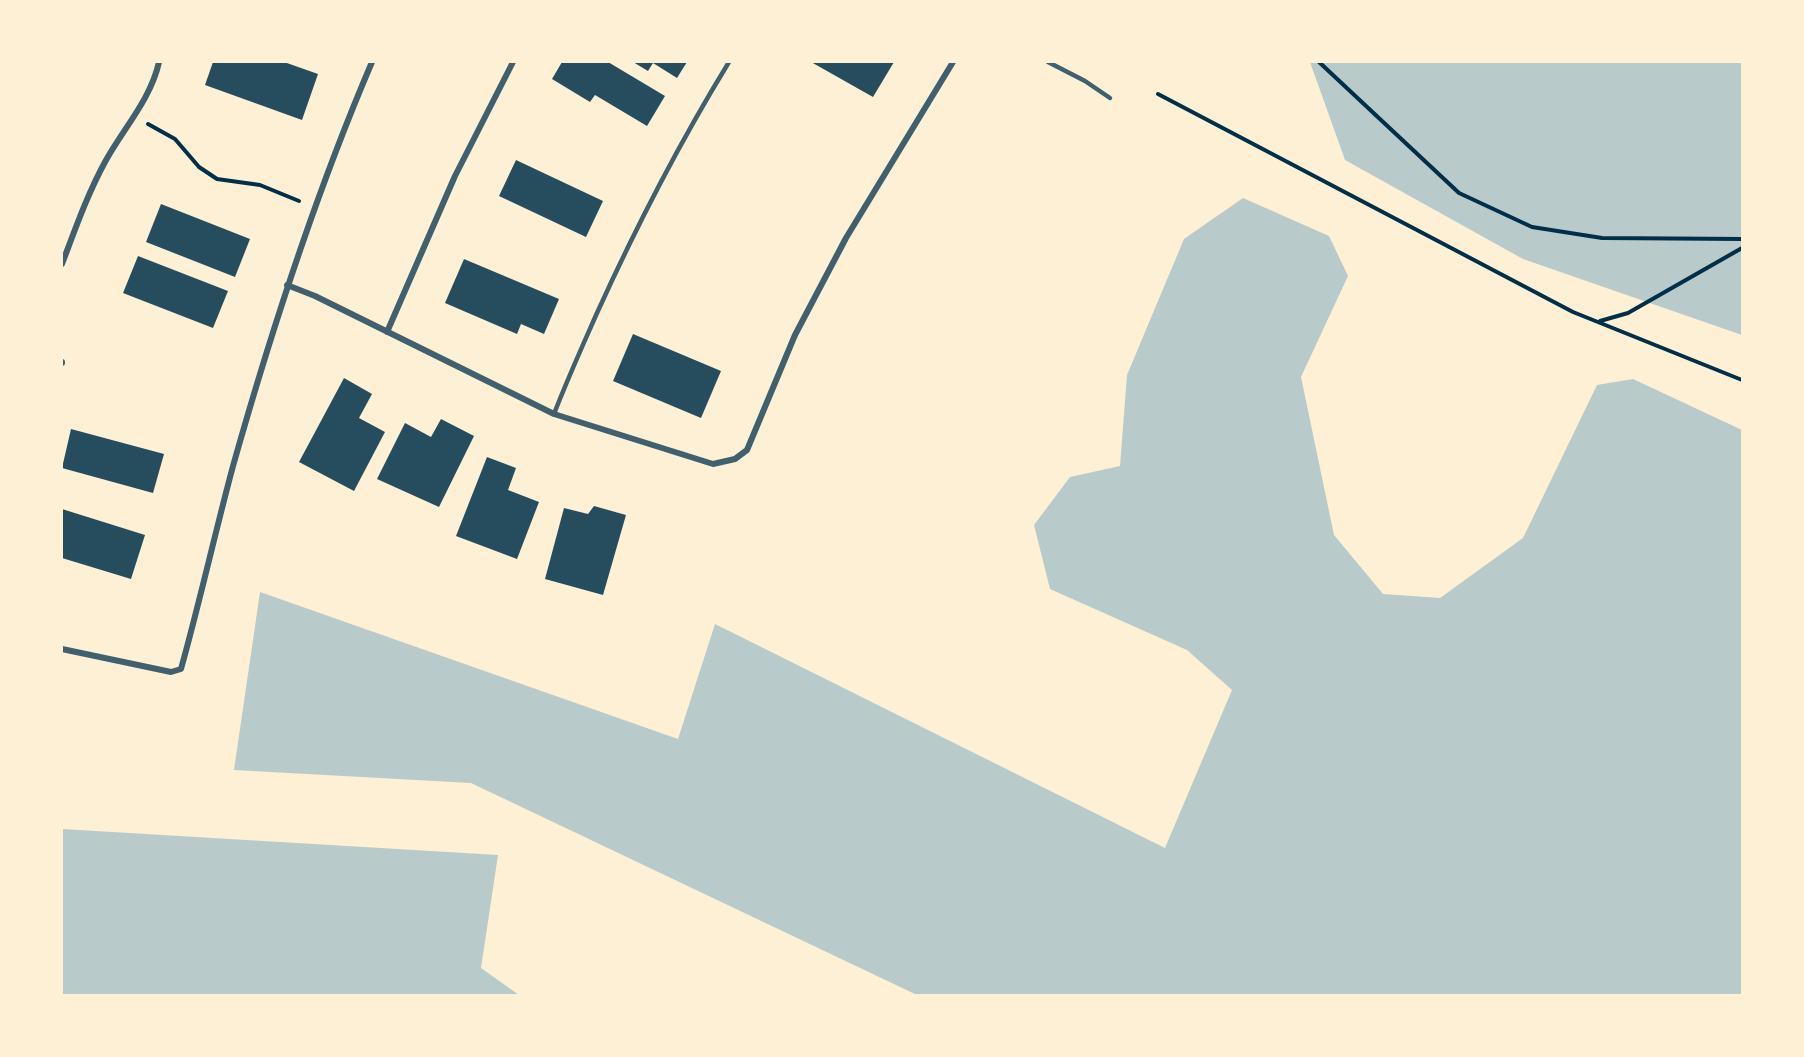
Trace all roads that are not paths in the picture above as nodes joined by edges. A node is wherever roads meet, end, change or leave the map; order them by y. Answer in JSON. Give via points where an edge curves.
{"nodes":[{"id":1,"x":159,"y":62,"type":"edge"},
{"id":2,"x":372,"y":62,"type":"edge"},
{"id":3,"x":513,"y":62,"type":"edge"},
{"id":4,"x":729,"y":62,"type":"edge"},
{"id":5,"x":953,"y":62,"type":"edge"},
{"id":6,"x":1048,"y":62,"type":"edge"},
{"id":7,"x":1110,"y":98,"type":"dead end"},
{"id":8,"x":62,"y":264,"type":"edge"},
{"id":9,"x":287,"y":285,"type":"junction"},
{"id":10,"x":387,"y":332,"type":"junction"},
{"id":11,"x":554,"y":414,"type":"junction"},
{"id":12,"x":62,"y":649,"type":"edge"}],
"edges":[{"from":1,"to":8,"type":"street","via":[[150,90],[92,188]]},
{"from":2,"to":9,"type":"street","via":[[345,124]]},
{"from":3,"to":10,"type":"street","via":[[455,176]]},
{"from":4,"to":11,"type":"lane","via":[[624,255]]},
{"from":5,"to":11,"type":"street","via":[[846,238],[795,335],[747,450],[735,459],[713,464]]},
{"from":6,"to":7,"type":"lane"},
{"from":9,"to":10,"type":"street"},
{"from":9,"to":12,"type":"street","via":[[233,467],[181,669],[171,672]]},
{"from":10,"to":11,"type":"street"}]}
